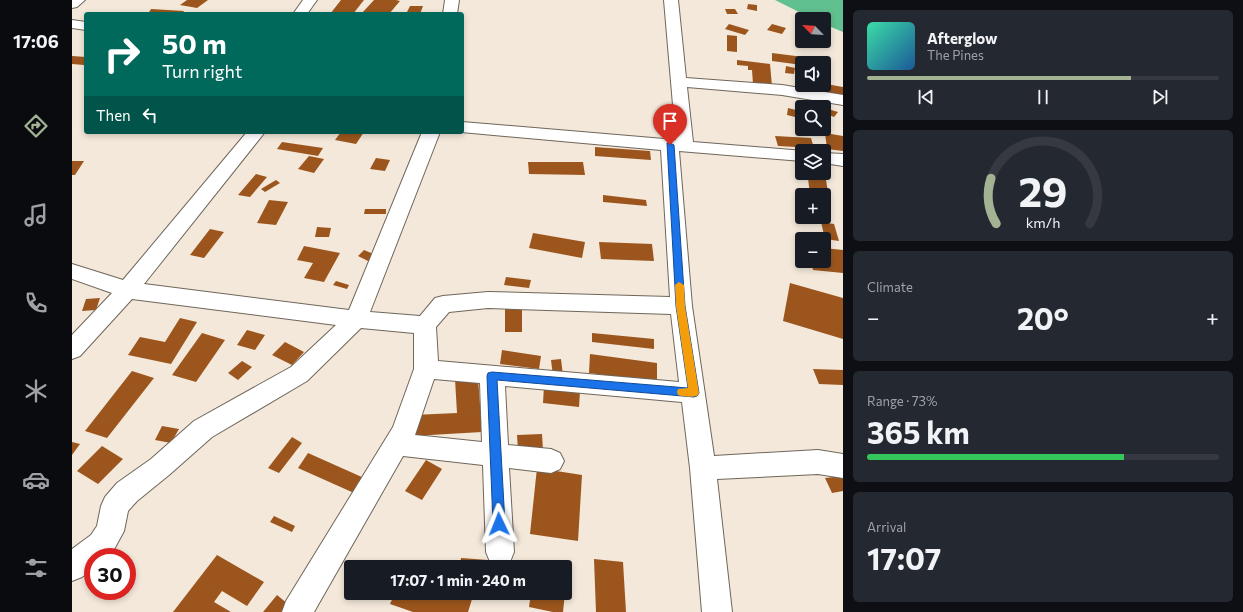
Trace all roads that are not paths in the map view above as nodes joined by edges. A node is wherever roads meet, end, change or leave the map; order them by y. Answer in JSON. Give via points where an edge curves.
{"nodes":[{"id":1,"x":78,"y":0,"type":"edge"},
{"id":2,"x":310,"y":0,"type":"edge"},
{"id":3,"x":452,"y":0,"type":"edge"},
{"id":4,"x":671,"y":0,"type":"edge"},
{"id":5,"x":72,"y":4,"type":"edge"},
{"id":6,"x":301,"y":12,"type":"edge"},
{"id":7,"x":450,"y":12,"type":"edge"},
{"id":8,"x":72,"y":24,"type":"edge"},
{"id":9,"x":84,"y":26,"type":"edge"},
{"id":10,"x":679,"y":82,"type":"junction"},
{"id":11,"x":843,"y":100,"type":"edge"},
{"id":12,"x":464,"y":127,"type":"edge"},
{"id":13,"x":254,"y":134,"type":"edge"},
{"id":14,"x":429,"y":134,"type":"edge"},
{"id":15,"x":677,"y":146,"type":"junction"},
{"id":16,"x":795,"y":155,"type":"edge"},
{"id":17,"x":831,"y":159,"type":"edge"},
{"id":18,"x":843,"y":160,"type":"edge"},
{"id":19,"x":72,"y":271,"type":"edge"},
{"id":20,"x":127,"y":290,"type":"junction"},
{"id":21,"x":681,"y":306,"type":"junction"},
{"id":22,"x":356,"y":319,"type":"junction"},
{"id":23,"x":425,"y":325,"type":"junction"},
{"id":24,"x":72,"y":350,"type":"edge"},
{"id":25,"x":426,"y":369,"type":"junction"},
{"id":26,"x":492,"y":376,"type":"junction"},
{"id":27,"x":694,"y":393,"type":"junction"},
{"id":28,"x":396,"y":444,"type":"junction"},
{"id":29,"x":496,"y":455,"type":"junction"},
{"id":30,"x":551,"y":461,"type":"dead end"},
{"id":31,"x":843,"y":466,"type":"edge"},
{"id":32,"x":702,"y":468,"type":"junction"},
{"id":33,"x":500,"y":552,"type":"dead end"},
{"id":34,"x":72,"y":567,"type":"edge"},
{"id":35,"x":297,"y":612,"type":"edge"},
{"id":36,"x":717,"y":612,"type":"edge"}],
"edges":[{"from":1,"to":5,"type":"street"},
{"from":2,"to":6,"type":"street"},
{"from":3,"to":7,"type":"street"},
{"from":4,"to":10,"type":"street"},
{"from":8,"to":9,"type":"street"},
{"from":10,"to":11,"type":"street","via":[[753,86]]},
{"from":10,"to":15,"type":"street"},
{"from":12,"to":15,"type":"street"},
{"from":13,"to":20,"type":"street"},
{"from":14,"to":22,"type":"street"},
{"from":15,"to":16,"type":"street"},
{"from":15,"to":21,"type":"street"},
{"from":17,"to":18,"type":"street"},
{"from":19,"to":20,"type":"street"},
{"from":20,"to":22,"type":"street"},
{"from":20,"to":24,"type":"street"},
{"from":21,"to":23,"type":"street","via":[[488,300],[443,304]]},
{"from":21,"to":27,"type":"street"},
{"from":22,"to":23,"type":"street"},
{"from":22,"to":34,"type":"street","via":[[299,374],[203,429],[127,492],[115,506],[110,531],[101,545]]},
{"from":23,"to":25,"type":"street"},
{"from":25,"to":26,"type":"street"},
{"from":25,"to":28,"type":"street","via":[[404,431]]},
{"from":26,"to":27,"type":"street"},
{"from":26,"to":29,"type":"street"},
{"from":27,"to":32,"type":"street"},
{"from":28,"to":29,"type":"street"},
{"from":28,"to":35,"type":"street"},
{"from":29,"to":30,"type":"street"},
{"from":29,"to":33,"type":"street"},
{"from":31,"to":32,"type":"street","via":[[818,462]]},
{"from":32,"to":36,"type":"street"}]}
